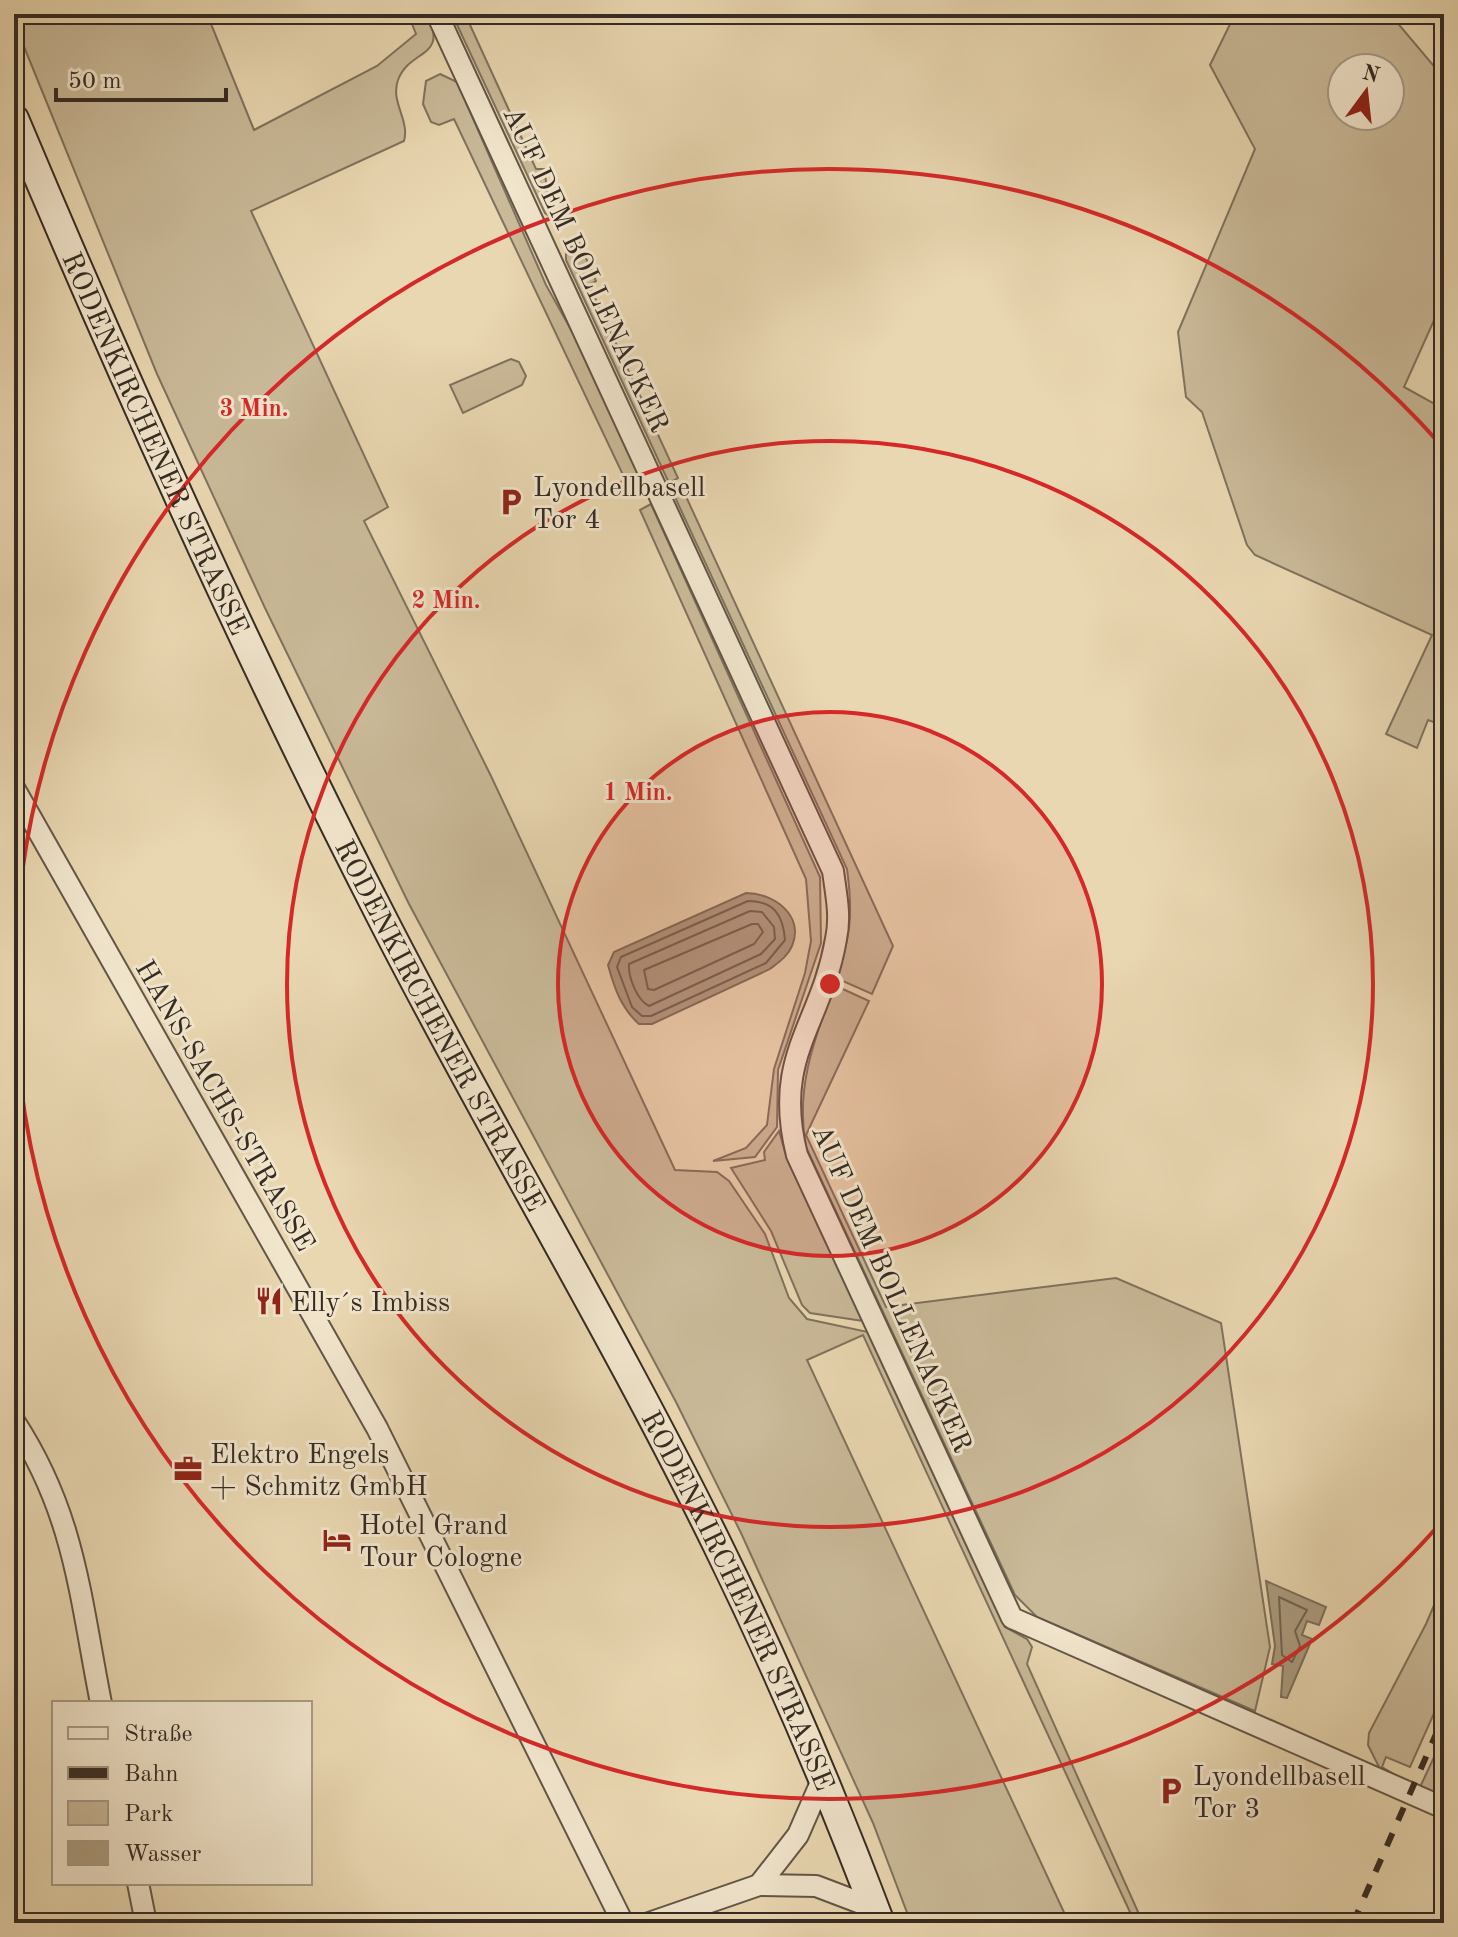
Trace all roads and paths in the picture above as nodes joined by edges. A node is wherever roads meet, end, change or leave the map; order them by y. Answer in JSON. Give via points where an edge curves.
{"nodes":[{"id":1,"x":437,"y":14,"type":"edge"},
{"id":2,"x":14,"y":119,"type":"edge"},
{"id":3,"x":14,"y":788,"type":"edge"},
{"id":4,"x":14,"y":1421,"type":"edge"},
{"id":5,"x":101,"y":1701,"type":"edge"},
{"id":6,"x":822,"y":1780,"type":"junction"},
{"id":7,"x":1444,"y":1808,"type":"edge"},
{"id":8,"x":138,"y":1885,"type":"edge"},
{"id":9,"x":759,"y":1885,"type":"junction"},
{"id":10,"x":877,"y":1916,"type":"edge"},
{"id":11,"x":146,"y":1923,"type":"edge"},
{"id":12,"x":623,"y":1923,"type":"edge"},
{"id":13,"x":649,"y":1923,"type":"edge"}],
"edges":[{"from":1,"to":7,"type":"street","name":"AUF DEM BOLLENACKER","via":[[833,871],[839,914],[836,941],[788,1084],[788,1121],[797,1155],[1012,1618]]},
{"from":2,"to":6,"type":"main road","name":"RODENKIRCHENER STRASSE","via":[[234,617],[380,915],[718,1546]]},
{"from":3,"to":12,"type":"street","name":"HANS-SACHS-STRASSE","via":[[377,1428]]},
{"from":4,"to":5,"type":"street","via":[[59,1504],[79,1570]]},
{"from":6,"to":9,"type":"street","via":[[798,1835]]},
{"from":6,"to":10,"type":"main road","name":"RODENKIRCHENER STRASSE"},
{"from":8,"to":11,"type":"street"},
{"from":9,"to":10,"type":"street","via":[[816,1886]]},
{"from":9,"to":13,"type":"street"}]}
